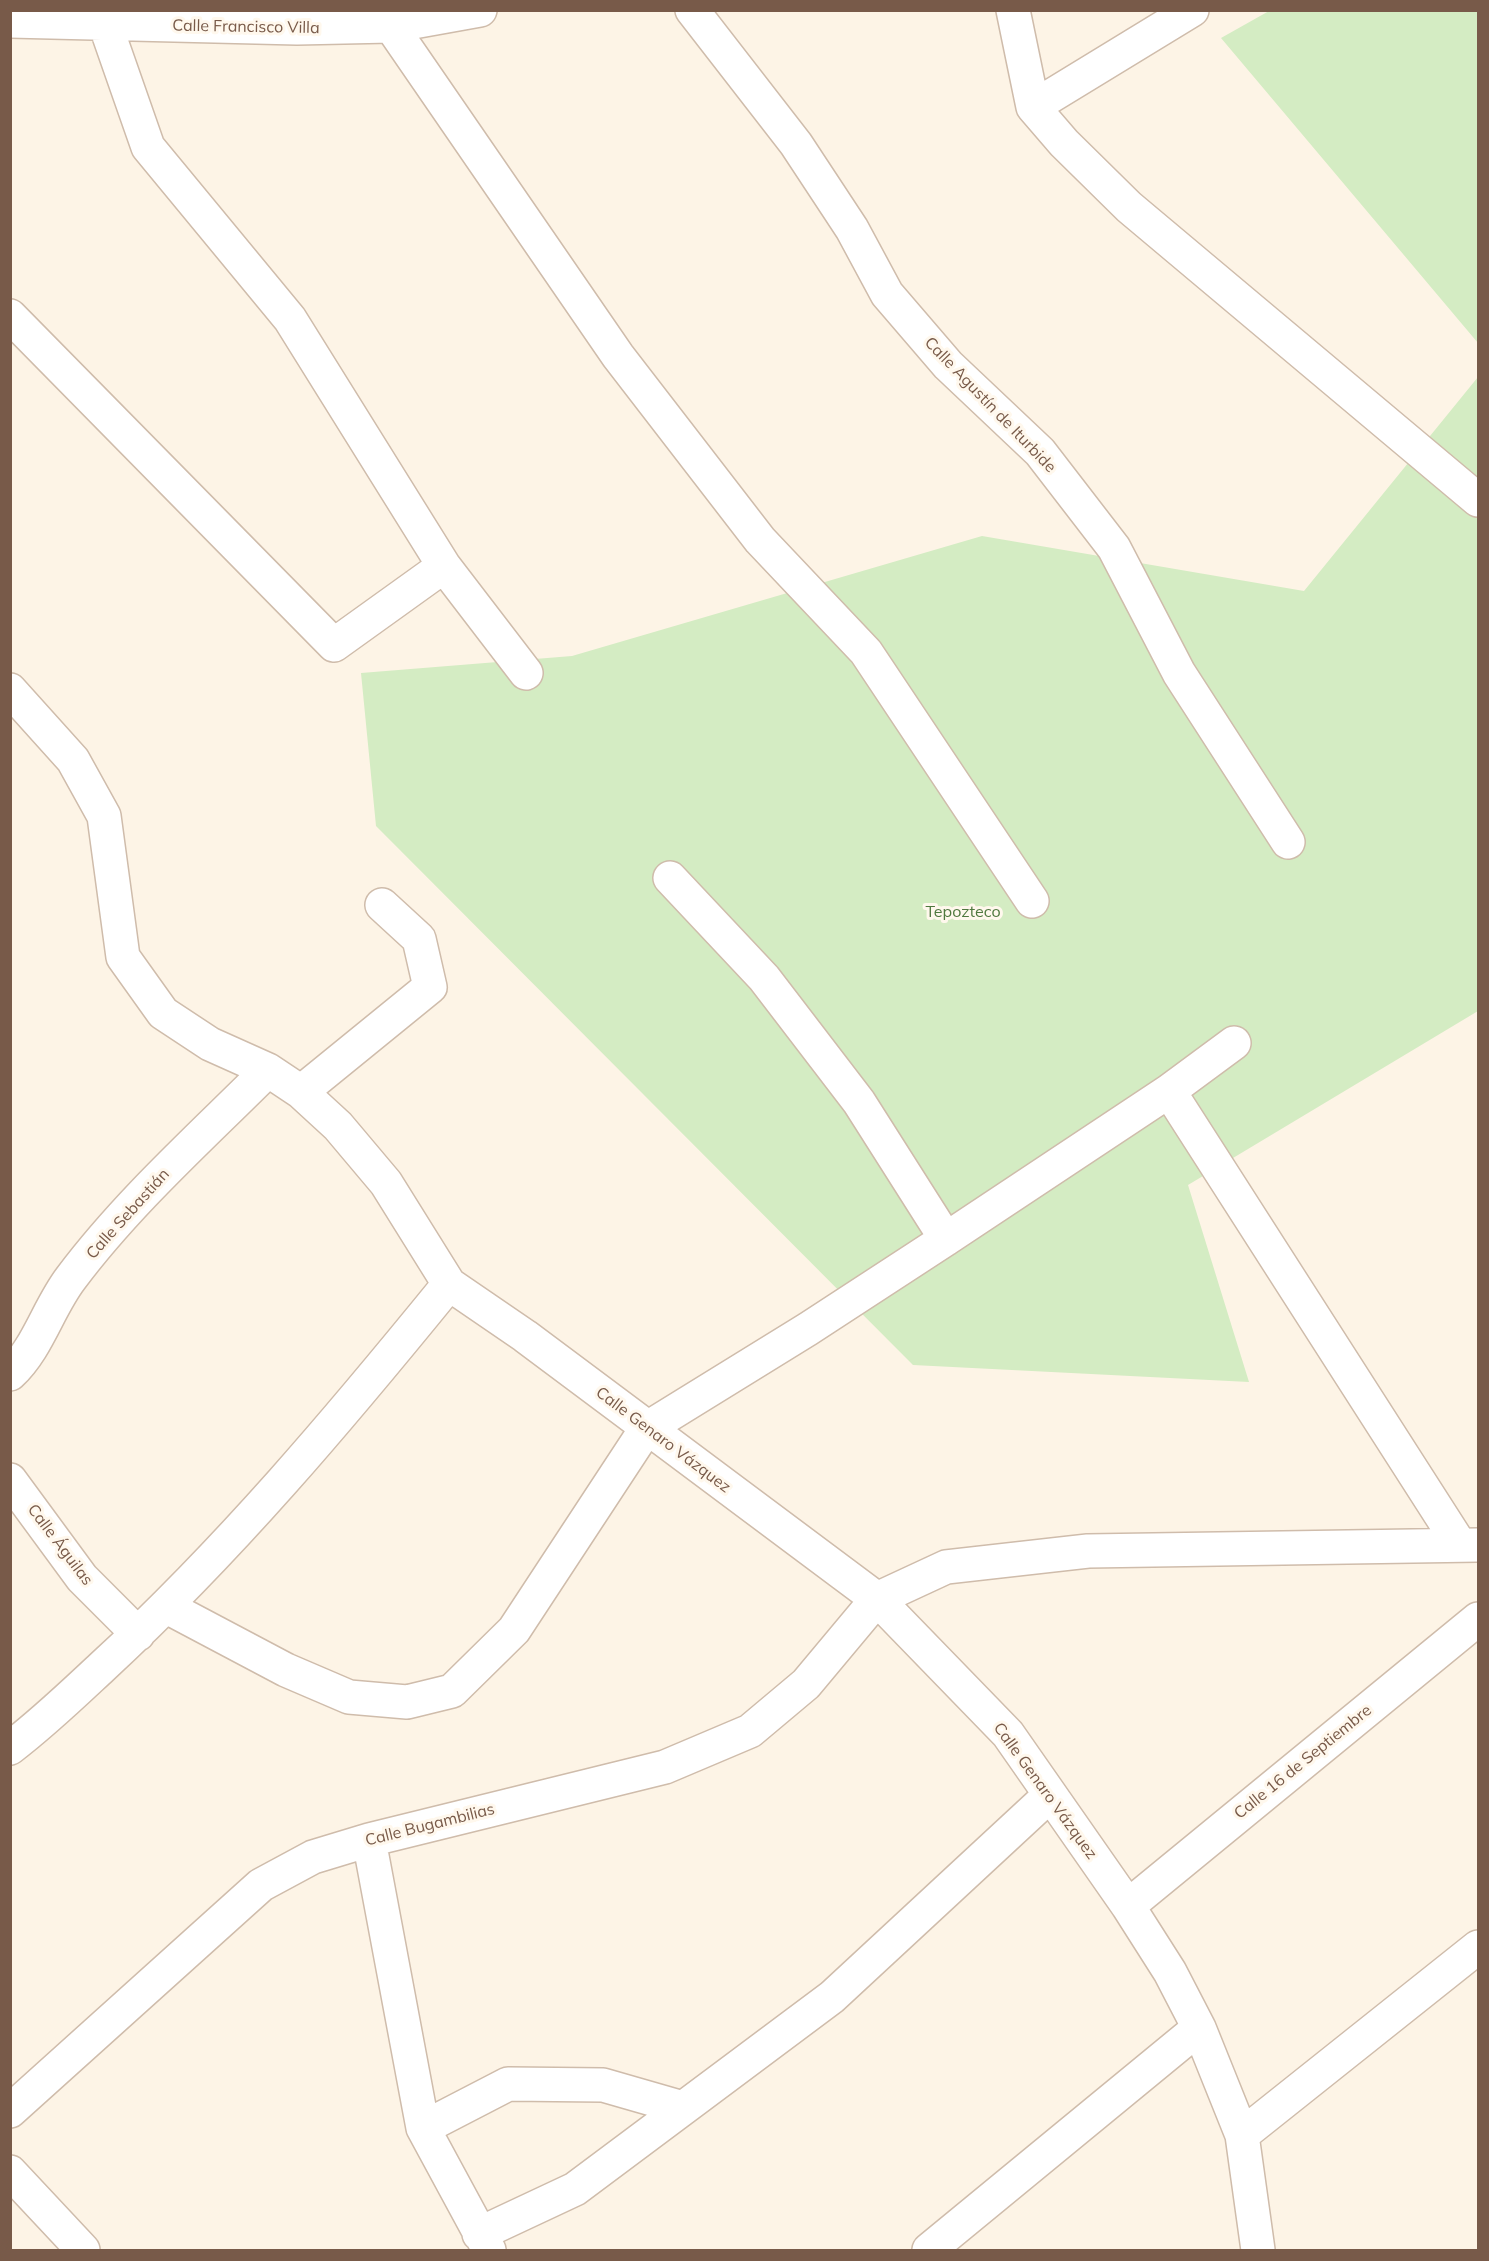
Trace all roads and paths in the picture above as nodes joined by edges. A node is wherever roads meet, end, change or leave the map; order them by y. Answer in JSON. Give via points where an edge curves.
{"nodes":[{"id":1,"x":480,"y":10,"type":"edge"},
{"id":2,"x":692,"y":10,"type":"edge"},
{"id":3,"x":1013,"y":10,"type":"edge"},
{"id":4,"x":1192,"y":10,"type":"edge"},
{"id":5,"x":48,"y":16,"type":"edge"},
{"id":6,"x":297,"y":19,"type":"edge"},
{"id":7,"x":10,"y":21,"type":"edge"},
{"id":8,"x":105,"y":24,"type":"junction"},
{"id":9,"x":391,"y":26,"type":"junction"},
{"id":10,"x":1033,"y":107,"type":"junction"},
{"id":11,"x":10,"y":316,"type":"edge"},
{"id":12,"x":1479,"y":500,"type":"edge"},
{"id":13,"x":444,"y":566,"type":"junction"},
{"id":14,"x":526,"y":673,"type":"dead end"},
{"id":15,"x":10,"y":690,"type":"edge"},
{"id":16,"x":1288,"y":842,"type":"dead end"},
{"id":17,"x":670,"y":878,"type":"dead end"},
{"id":18,"x":1032,"y":901,"type":"dead end"},
{"id":19,"x":382,"y":905,"type":"dead end"},
{"id":20,"x":1234,"y":1043,"type":"dead end"},
{"id":21,"x":268,"y":1070,"type":"junction"},
{"id":22,"x":1169,"y":1090,"type":"junction"},
{"id":23,"x":301,"y":1092,"type":"junction"},
{"id":24,"x":946,"y":1239,"type":"junction"},
{"id":25,"x":449,"y":1284,"type":"junction"},
{"id":26,"x":10,"y":1374,"type":"edge"},
{"id":27,"x":646,"y":1429,"type":"junction"},
{"id":28,"x":10,"y":1479,"type":"edge"},
{"id":29,"x":1469,"y":1545,"type":"edge"},
{"id":30,"x":877,"y":1599,"type":"junction"},
{"id":31,"x":167,"y":1607,"type":"junction"},
{"id":32,"x":1479,"y":1619,"type":"edge"},
{"id":33,"x":138,"y":1634,"type":"junction"},
{"id":34,"x":10,"y":1749,"type":"edge"},
{"id":35,"x":1050,"y":1795,"type":"junction"},
{"id":36,"x":369,"y":1840,"type":"junction"},
{"id":37,"x":1128,"y":1906,"type":"junction"},
{"id":38,"x":1479,"y":1947,"type":"edge"},
{"id":39,"x":1199,"y":2028,"type":"junction"},
{"id":40,"x":683,"y":2108,"type":"junction"},
{"id":41,"x":10,"y":2111,"type":"edge"},
{"id":42,"x":423,"y":2127,"type":"junction"},
{"id":43,"x":1242,"y":2135,"type":"junction"},
{"id":44,"x":10,"y":2172,"type":"edge"},
{"id":45,"x":484,"y":2242,"type":"edge"},
{"id":46,"x":83,"y":2250,"type":"edge"},
{"id":47,"x":929,"y":2250,"type":"edge"},
{"id":48,"x":1258,"y":2250,"type":"edge"}],
"edges":[{"from":1,"to":9,"type":"street","name":"Calle Francisco Villa"},
{"from":2,"to":16,"type":"street","name":"Calle Agustín de Iturbide","via":[[796,144],[852,229],[887,294],[948,365],[1040,453],[1114,548],[1179,673]]},
{"from":3,"to":10,"type":"street"},
{"from":4,"to":10,"type":"street"},
{"from":5,"to":7,"type":"street","name":"Calle Francisco Villa"},
{"from":5,"to":8,"type":"street","name":"Calle Francisco Villa"},
{"from":6,"to":8,"type":"street","name":"Calle Francisco Villa"},
{"from":6,"to":9,"type":"street","name":"Calle Francisco Villa"},
{"from":8,"to":13,"type":"street","via":[[148,147],[290,319]]},
{"from":9,"to":18,"type":"street","via":[[618,356],[760,540],[866,652]]},
{"from":10,"to":12,"type":"street","via":[[1130,207]]},
{"from":11,"to":13,"type":"street","via":[[334,645]]},
{"from":13,"to":14,"type":"street"},
{"from":15,"to":21,"type":"street","name":"Calle Genaro Vázquez","via":[[73,760],[104,816],[123,957],[163,1013],[210,1044]]},
{"from":17,"to":24,"type":"street","via":[[764,978],[845,1084]]},
{"from":19,"to":23,"type":"street","via":[[419,939],[430,987]]},
{"from":20,"to":22,"type":"street"},
{"from":21,"to":23,"type":"street","name":"Calle Genaro Vázquez"},
{"from":21,"to":26,"type":"street","name":"Calle Sebastián","via":[[131,1206],[69,1280],[30,1348]]},
{"from":22,"to":24,"type":"street"},
{"from":22,"to":29,"type":"street"},
{"from":23,"to":25,"type":"street","name":"Calle Genaro Vázquez","via":[[338,1126],[386,1183]]},
{"from":24,"to":27,"type":"street"},
{"from":25,"to":27,"type":"street","name":"Calle Genaro Vázquez","via":[[525,1336]]},
{"from":25,"to":31,"type":"street","via":[[326,1435]]},
{"from":27,"to":30,"type":"street","name":"Calle Genaro Vázquez"},
{"from":27,"to":31,"type":"street","via":[[514,1630],[452,1692],[407,1702],[349,1697],[286,1670]]},
{"from":28,"to":33,"type":"street","name":"Calle Águilas","via":[[82,1578]]},
{"from":29,"to":30,"type":"street","via":[[1088,1551],[946,1567]]},
{"from":30,"to":35,"type":"street","name":"Calle Genaro Vázquez","via":[[1008,1734]]},
{"from":30,"to":36,"type":"street","name":"Calle Bugambilias","via":[[806,1684],[750,1731],[665,1767]]},
{"from":31,"to":33,"type":"street"},
{"from":32,"to":37,"type":"street","name":"Calle 16 de Septiembre"},
{"from":33,"to":34,"type":"street"},
{"from":35,"to":37,"type":"street","name":"Calle Genaro Vázquez"},
{"from":35,"to":40,"type":"street","via":[[832,1997]]},
{"from":36,"to":41,"type":"street","name":"Calle Bugambilias","via":[[313,1857],[261,1885]]},
{"from":36,"to":42,"type":"street"},
{"from":37,"to":39,"type":"street","name":"Calle Genaro Vázquez","via":[[1170,1972]]},
{"from":38,"to":43,"type":"street"},
{"from":39,"to":43,"type":"street","name":"Calle Genaro Vázquez"},
{"from":39,"to":47,"type":"street"},
{"from":40,"to":42,"type":"street","via":[[603,2085],[508,2084]]},
{"from":40,"to":45,"type":"street","via":[[575,2189]]},
{"from":42,"to":45,"type":"street"},
{"from":43,"to":48,"type":"street","name":"Calle Genaro Vázquez"},
{"from":44,"to":46,"type":"street"}]}
